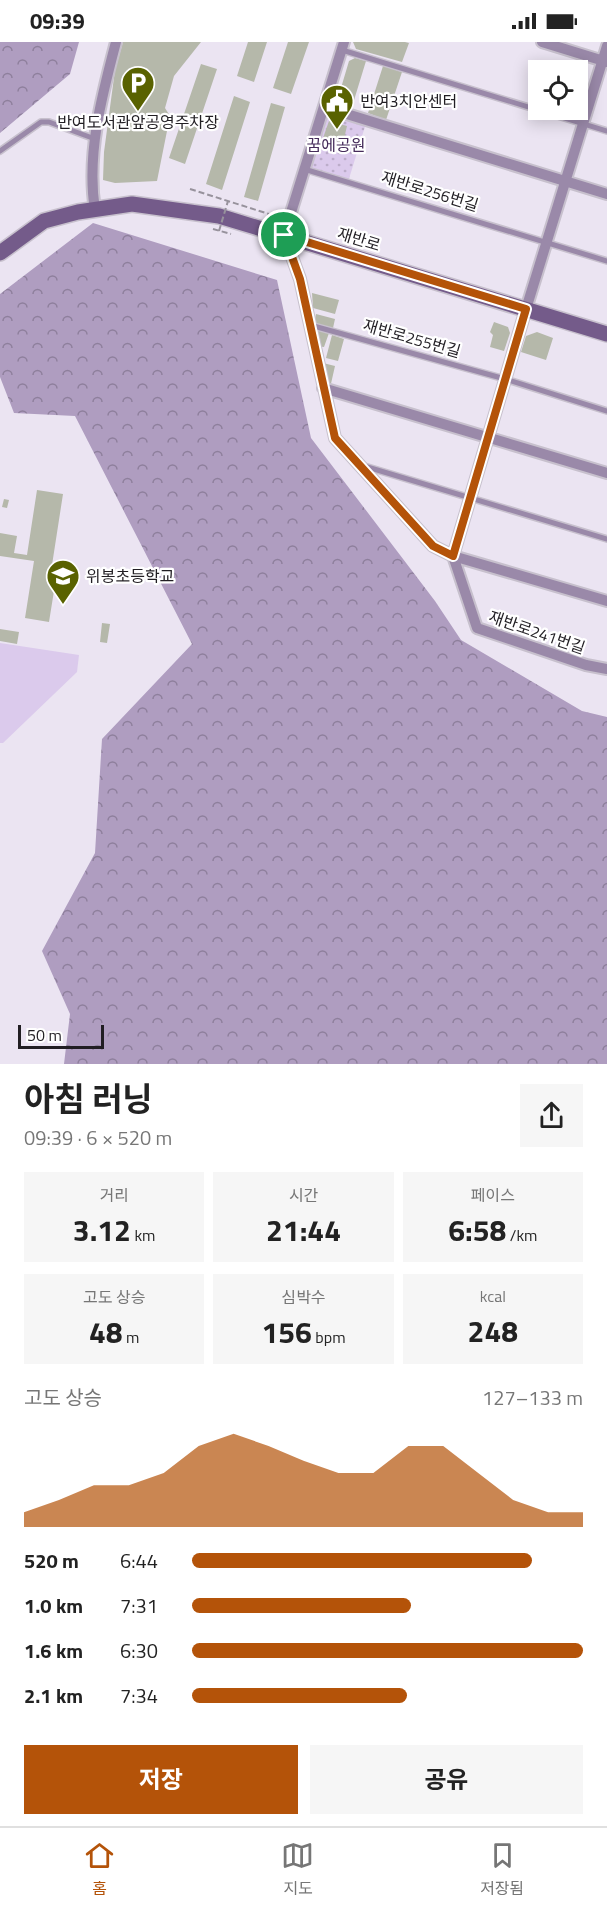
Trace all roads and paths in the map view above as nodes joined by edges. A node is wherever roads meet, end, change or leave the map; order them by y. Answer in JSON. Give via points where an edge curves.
{"nodes":[{"id":1,"x":117,"y":42,"type":"edge"},
{"id":2,"x":542,"y":42,"type":"edge"},
{"id":3,"x":343,"y":46,"type":"edge"},
{"id":4,"x":607,"y":46,"type":"edge"},
{"id":5,"x":605,"y":61,"type":"edge"},
{"id":6,"x":324,"y":107,"type":"junction"},
{"id":7,"x":583,"y":124,"type":"junction"},
{"id":8,"x":607,"y":131,"type":"edge"},
{"id":9,"x":95,"y":140,"type":"junction"},
{"id":10,"x":0,"y":151,"type":"edge"},
{"id":11,"x":304,"y":169,"type":"junction"},
{"id":12,"x":566,"y":181,"type":"junction"},
{"id":13,"x":190,"y":189,"type":"dead end"},
{"id":14,"x":607,"y":194,"type":"edge"},
{"id":15,"x":228,"y":201,"type":"junction"},
{"id":16,"x":94,"y":210,"type":"junction"},
{"id":17,"x":272,"y":215,"type":"dead end"},
{"id":18,"x":219,"y":231,"type":"dead end"},
{"id":19,"x":284,"y":235,"type":"junction"},
{"id":20,"x":546,"y":243,"type":"junction"},
{"id":21,"x":0,"y":253,"type":"edge"},
{"id":22,"x":607,"y":261,"type":"edge"},
{"id":23,"x":526,"y":309,"type":"junction"},
{"id":24,"x":310,"y":325,"type":"junction"},
{"id":25,"x":607,"y":334,"type":"edge"},
{"id":26,"x":505,"y":379,"type":"junction"},
{"id":27,"x":322,"y":388,"type":"junction"},
{"id":28,"x":607,"y":411,"type":"edge"},
{"id":29,"x":489,"y":436,"type":"junction"},
{"id":30,"x":358,"y":464,"type":"junction"},
{"id":31,"x":607,"y":473,"type":"edge"},
{"id":32,"x":471,"y":498,"type":"junction"},
{"id":33,"x":607,"y":539,"type":"edge"},
{"id":34,"x":453,"y":556,"type":"junction"},
{"id":35,"x":607,"y":601,"type":"edge"},
{"id":36,"x":607,"y":669,"type":"edge"}],
"edges":[{"from":1,"to":9,"type":"street"},
{"from":2,"to":5,"type":"street"},
{"from":3,"to":6,"type":"street"},
{"from":3,"to":7,"type":"lane"},
{"from":4,"to":5,"type":"street"},
{"from":5,"to":7,"type":"street"},
{"from":6,"to":11,"type":"street"},
{"from":6,"to":12,"type":"street"},
{"from":7,"to":8,"type":"lane"},
{"from":7,"to":12,"type":"street"},
{"from":9,"to":10,"type":"lane","via":[[41,122]]},
{"from":9,"to":16,"type":"street","via":[[91,189]]},
{"from":11,"to":19,"type":"street"},
{"from":11,"to":20,"type":"lane","name":"재반로256번길"},
{"from":12,"to":14,"type":"street"},
{"from":12,"to":20,"type":"street"},
{"from":13,"to":15,"type":"path"},
{"from":15,"to":17,"type":"path"},
{"from":15,"to":18,"type":"path","bridge":true},
{"from":16,"to":19,"type":"main road","name":"재반로","via":[[132,204],[219,216]]},
{"from":16,"to":21,"type":"main road","name":"재반로","via":[[44,221]]},
{"from":19,"to":23,"type":"main road","name":"재반로"},
{"from":19,"to":24,"type":"street","via":[[300,279]]},
{"from":20,"to":22,"type":"lane","name":"재반로256번길"},
{"from":20,"to":23,"type":"street"},
{"from":23,"to":25,"type":"main road","name":"재반로"},
{"from":23,"to":26,"type":"street"},
{"from":24,"to":26,"type":"lane","name":"재반로255번길"},
{"from":24,"to":27,"type":"street"},
{"from":26,"to":28,"type":"lane"},
{"from":26,"to":29,"type":"street"},
{"from":27,"to":29,"type":"street"},
{"from":27,"to":30,"type":"street","via":[[335,438]]},
{"from":29,"to":31,"type":"street"},
{"from":29,"to":32,"type":"street"},
{"from":30,"to":32,"type":"lane"},
{"from":30,"to":34,"type":"street","via":[[433,546]]},
{"from":32,"to":33,"type":"lane"},
{"from":32,"to":34,"type":"street"},
{"from":34,"to":35,"type":"street"},
{"from":34,"to":36,"type":"street","name":"재반로241번길","via":[[477,628]]}]}
